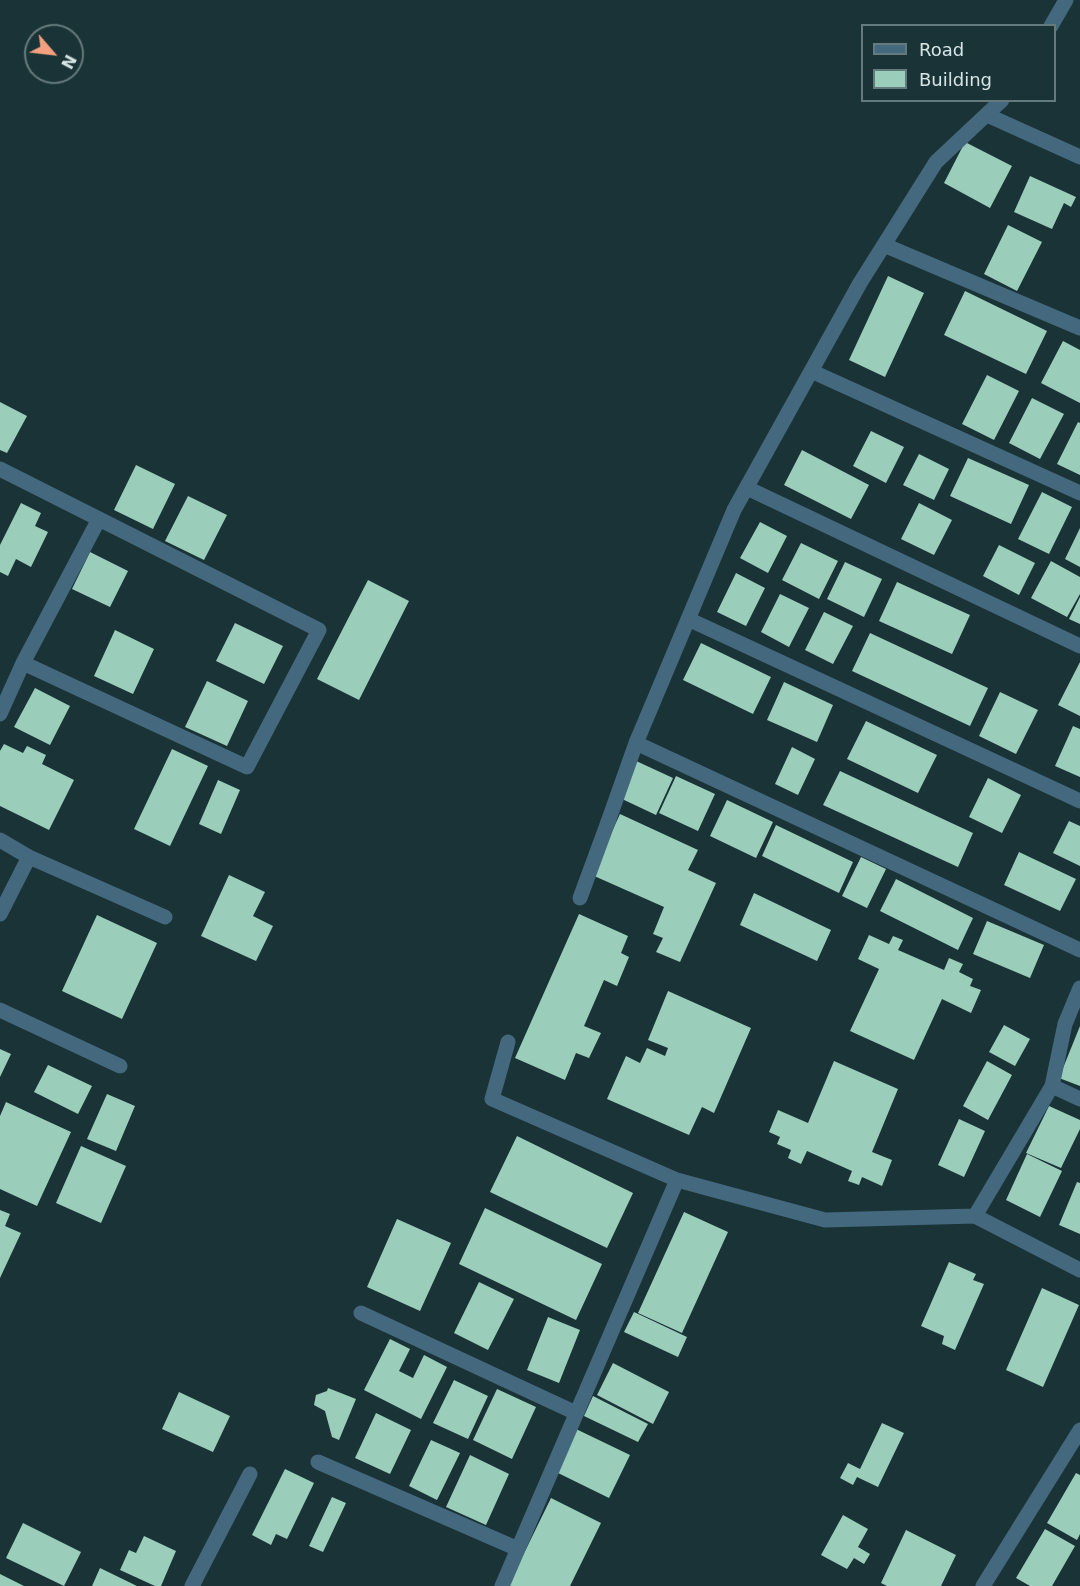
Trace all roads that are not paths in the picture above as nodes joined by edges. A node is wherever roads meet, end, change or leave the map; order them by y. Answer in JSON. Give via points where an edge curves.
{"nodes":[{"id":1,"x":1066,"y":0,"type":"edge"},
{"id":2,"x":1052,"y":24,"type":"edge"},
{"id":3,"x":1000,"y":102,"type":"edge"},
{"id":4,"x":987,"y":115,"type":"junction"},
{"id":5,"x":1080,"y":157,"type":"edge"},
{"id":6,"x":884,"y":245,"type":"junction"},
{"id":7,"x":1080,"y":328,"type":"edge"},
{"id":8,"x":811,"y":372,"type":"junction"},
{"id":9,"x":0,"y":469,"type":"edge"},
{"id":10,"x":747,"y":488,"type":"junction"},
{"id":11,"x":1080,"y":493,"type":"edge"},
{"id":12,"x":99,"y":519,"type":"junction"},
{"id":13,"x":688,"y":619,"type":"junction"},
{"id":14,"x":1080,"y":646,"type":"edge"},
{"id":15,"x":23,"y":663,"type":"junction"},
{"id":16,"x":0,"y":714,"type":"edge"},
{"id":17,"x":636,"y":742,"type":"junction"},
{"id":18,"x":1080,"y":801,"type":"edge"},
{"id":19,"x":0,"y":840,"type":"edge"},
{"id":20,"x":29,"y":857,"type":"junction"},
{"id":21,"x":580,"y":898,"type":"dead end"},
{"id":22,"x":0,"y":914,"type":"edge"},
{"id":23,"x":165,"y":917,"type":"dead end"},
{"id":24,"x":1080,"y":950,"type":"edge"},
{"id":25,"x":1080,"y":988,"type":"edge"},
{"id":26,"x":0,"y":1010,"type":"edge"},
{"id":27,"x":508,"y":1042,"type":"dead end"},
{"id":28,"x":120,"y":1066,"type":"dead end"},
{"id":29,"x":1052,"y":1086,"type":"junction"},
{"id":30,"x":1080,"y":1099,"type":"edge"},
{"id":31,"x":676,"y":1180,"type":"junction"},
{"id":32,"x":975,"y":1216,"type":"junction"},
{"id":33,"x":1080,"y":1270,"type":"edge"},
{"id":34,"x":361,"y":1313,"type":"dead end"},
{"id":35,"x":576,"y":1413,"type":"junction"},
{"id":36,"x":1080,"y":1430,"type":"edge"},
{"id":37,"x":318,"y":1462,"type":"dead end"},
{"id":38,"x":250,"y":1474,"type":"dead end"},
{"id":39,"x":518,"y":1549,"type":"junction"},
{"id":40,"x":192,"y":1586,"type":"edge"},
{"id":41,"x":502,"y":1586,"type":"edge"},
{"id":42,"x":983,"y":1586,"type":"edge"}],
"edges":[{"from":1,"to":2,"type":"street"},
{"from":3,"to":4,"type":"street"},
{"from":4,"to":5,"type":"street"},
{"from":4,"to":6,"type":"street","via":[[936,162]]},
{"from":6,"to":7,"type":"street"},
{"from":6,"to":8,"type":"street"},
{"from":8,"to":10,"type":"street"},
{"from":8,"to":11,"type":"street"},
{"from":9,"to":12,"type":"street"},
{"from":10,"to":13,"type":"street"},
{"from":10,"to":14,"type":"street"},
{"from":12,"to":15,"type":"street"},
{"from":12,"to":15,"type":"street","via":[[319,630],[247,767]]},
{"from":13,"to":17,"type":"street"},
{"from":13,"to":18,"type":"street"},
{"from":15,"to":16,"type":"street"},
{"from":17,"to":21,"type":"street"},
{"from":17,"to":24,"type":"street"},
{"from":19,"to":20,"type":"street"},
{"from":20,"to":22,"type":"street"},
{"from":20,"to":23,"type":"street"},
{"from":25,"to":29,"type":"street","via":[[1065,1024]]},
{"from":26,"to":28,"type":"street"},
{"from":27,"to":31,"type":"street","via":[[492,1098]]},
{"from":29,"to":30,"type":"street"},
{"from":29,"to":32,"type":"street"},
{"from":31,"to":32,"type":"street","via":[[825,1220]]},
{"from":31,"to":35,"type":"street"},
{"from":32,"to":33,"type":"street"},
{"from":34,"to":35,"type":"street"},
{"from":35,"to":39,"type":"street"},
{"from":36,"to":42,"type":"street"},
{"from":37,"to":39,"type":"street"},
{"from":38,"to":40,"type":"street"},
{"from":39,"to":41,"type":"street"}]}
